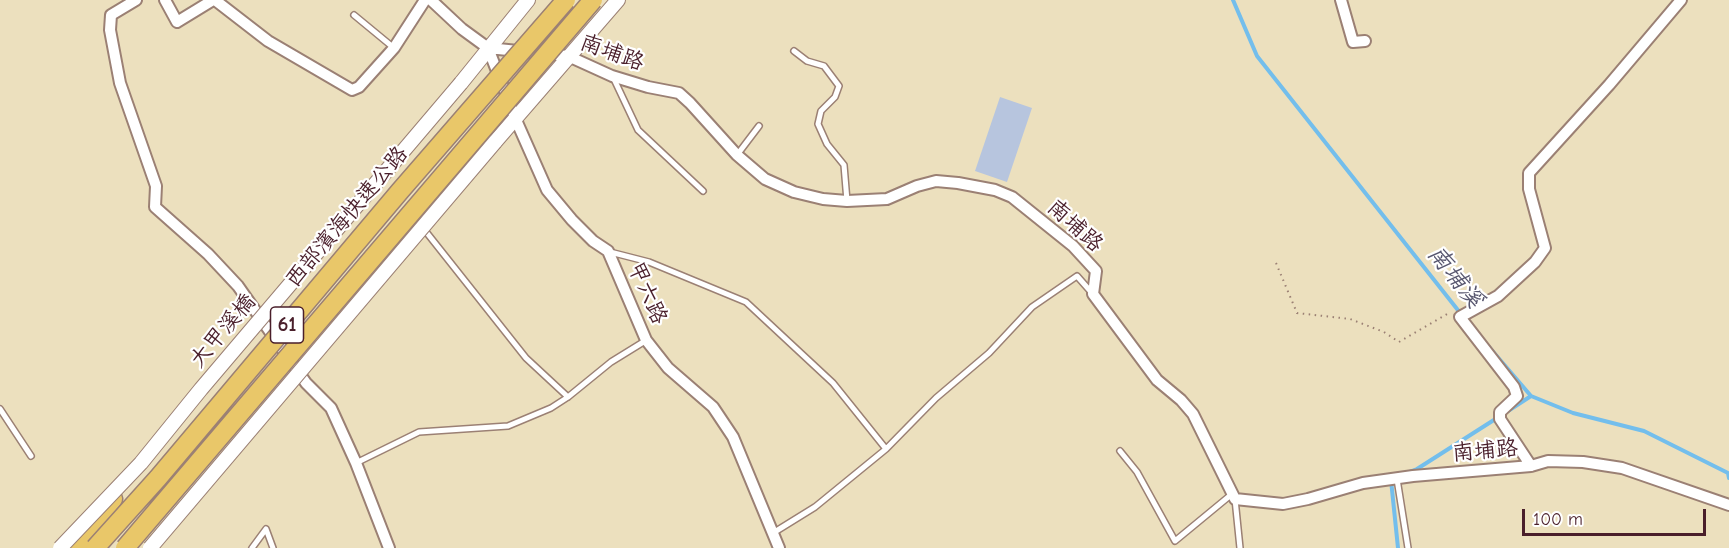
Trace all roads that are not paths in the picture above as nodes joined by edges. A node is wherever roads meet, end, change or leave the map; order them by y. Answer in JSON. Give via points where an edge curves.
{"nodes":[{"id":1,"x":136,"y":0,"type":"edge"},
{"id":2,"x":165,"y":0,"type":"edge"},
{"id":3,"x":214,"y":0,"type":"edge"},
{"id":4,"x":425,"y":0,"type":"edge"},
{"id":5,"x":431,"y":0,"type":"edge"},
{"id":6,"x":528,"y":0,"type":"edge"},
{"id":7,"x":566,"y":0,"type":"edge"},
{"id":8,"x":593,"y":0,"type":"edge"},
{"id":9,"x":618,"y":0,"type":"edge"},
{"id":10,"x":1341,"y":0,"type":"edge"},
{"id":11,"x":1681,"y":0,"type":"edge"},
{"id":12,"x":354,"y":15,"type":"dead end"},
{"id":13,"x":1365,"y":41,"type":"dead end"},
{"id":14,"x":394,"y":48,"type":"junction"},
{"id":15,"x":488,"y":48,"type":"junction"},
{"id":16,"x":794,"y":51,"type":"dead end"},
{"id":17,"x":568,"y":56,"type":"junction"},
{"id":18,"x":612,"y":76,"type":"junction"},
{"id":19,"x":516,"y":120,"type":"junction"},
{"id":20,"x":759,"y":126,"type":"dead end"},
{"id":21,"x":737,"y":155,"type":"junction"},
{"id":22,"x":703,"y":191,"type":"dead end"},
{"id":23,"x":847,"y":201,"type":"junction"},
{"id":24,"x":422,"y":228,"type":"junction"},
{"id":25,"x":608,"y":251,"type":"junction"},
{"id":26,"x":1093,"y":294,"type":"junction"},
{"id":27,"x":646,"y":340,"type":"junction"},
{"id":28,"x":568,"y":397,"type":"junction"},
{"id":29,"x":0,"y":409,"type":"edge"},
{"id":30,"x":886,"y":449,"type":"junction"},
{"id":31,"x":1120,"y":451,"type":"dead end"},
{"id":32,"x":31,"y":456,"type":"dead end"},
{"id":33,"x":141,"y":463,"type":"junction"},
{"id":34,"x":356,"y":463,"type":"junction"},
{"id":35,"x":1531,"y":466,"type":"junction"},
{"id":36,"x":1397,"y":479,"type":"junction"},
{"id":37,"x":1234,"y":496,"type":"junction"},
{"id":38,"x":1729,"y":505,"type":"edge"},
{"id":39,"x":773,"y":533,"type":"junction"},
{"id":40,"x":60,"y":548,"type":"edge"},
{"id":41,"x":75,"y":548,"type":"edge"},
{"id":42,"x":95,"y":548,"type":"edge"},
{"id":43,"x":124,"y":548,"type":"edge"},
{"id":44,"x":150,"y":548,"type":"edge"},
{"id":45,"x":252,"y":548,"type":"edge"},
{"id":46,"x":273,"y":548,"type":"edge"},
{"id":47,"x":389,"y":548,"type":"edge"},
{"id":48,"x":779,"y":548,"type":"edge"},
{"id":49,"x":1240,"y":548,"type":"edge"},
{"id":50,"x":1408,"y":548,"type":"edge"}],
"edges":[{"from":1,"to":34,"type":"street","via":[[111,15],[110,30],[120,83],[156,186],[156,207],[238,286],[306,383],[331,408]]},
{"from":2,"to":3,"type":"street","via":[[177,22]]},
{"from":3,"to":14,"type":"street","via":[[268,41],[352,90]]},
{"from":4,"to":14,"type":"street"},
{"from":5,"to":15,"type":"street"},
{"from":6,"to":15,"type":"street","name":"大甲溪橋"},
{"from":7,"to":42,"type":"highway","name":"西部濱海快速公路","number":"61","bridge":true},
{"from":8,"to":43,"type":"highway","name":"西部濱海快速公路","number":"61","bridge":true},
{"from":9,"to":17,"type":"street"},
{"from":10,"to":13,"type":"street","via":[[1353,42]]},
{"from":11,"to":35,"type":"street","via":[[1529,173],[1528,189],[1545,248],[1498,296],[1460,317],[1514,387],[1517,396],[1500,412],[1500,419]]},
{"from":12,"to":14,"type":"lane"},
{"from":15,"to":17,"type":"street","name":"南埔路"},
{"from":15,"to":19,"type":"street","name":"甲六路"},
{"from":15,"to":33,"type":"street","name":"大甲溪橋","bridge":true},
{"from":16,"to":23,"type":"lane","via":[[807,61],[824,66],[839,86],[835,97],[821,111],[818,124],[827,144],[844,165]]},
{"from":17,"to":18,"type":"street","name":"南埔路"},
{"from":17,"to":19,"type":"street"},
{"from":18,"to":21,"type":"street","name":"南埔路","via":[[679,93]]},
{"from":18,"to":22,"type":"lane","via":[[638,130]]},
{"from":19,"to":24,"type":"street","bridge":true},
{"from":19,"to":25,"type":"street","name":"甲六路","via":[[548,190],[592,241]]},
{"from":20,"to":21,"type":"lane"},
{"from":21,"to":23,"type":"street","name":"南埔路","via":[[765,179],[794,192]]},
{"from":23,"to":26,"type":"street","name":"南埔路","via":[[887,199],[936,181],[995,190],[1012,197],[1073,246],[1096,271]]},
{"from":24,"to":28,"type":"lane","via":[[525,358]]},
{"from":24,"to":44,"type":"street","bridge":true},
{"from":25,"to":27,"type":"street","name":"甲六路"},
{"from":25,"to":30,"type":"lane","via":[[649,262],[746,302],[834,382]]},
{"from":26,"to":30,"type":"lane","via":[[1077,276],[1032,307]]},
{"from":26,"to":37,"type":"street","via":[[1157,380],[1193,414]]},
{"from":27,"to":28,"type":"lane"},
{"from":27,"to":39,"type":"street","name":"甲六路","via":[[668,368],[713,407],[733,437]]},
{"from":28,"to":34,"type":"lane","via":[[508,426],[418,432]]},
{"from":29,"to":32,"type":"lane"},
{"from":30,"to":39,"type":"lane","via":[[814,507]]},
{"from":31,"to":37,"type":"lane","via":[[1137,472],[1175,541]]},
{"from":33,"to":40,"type":"street","name":"大甲溪橋","bridge":true},
{"from":33,"to":41,"type":"highway","bridge":true},
{"from":34,"to":47,"type":"street"},
{"from":35,"to":36,"type":"street","name":"南埔路"},
{"from":35,"to":38,"type":"street","name":"南埔路","via":[[1548,461],[1622,468]]},
{"from":36,"to":37,"type":"street","name":"南埔路","via":[[1363,483],[1283,504]]},
{"from":36,"to":50,"type":"lane"},
{"from":37,"to":49,"type":"lane"},
{"from":39,"to":48,"type":"street","name":"甲六路"},
{"from":45,"to":46,"type":"lane","via":[[266,529]]}]}
